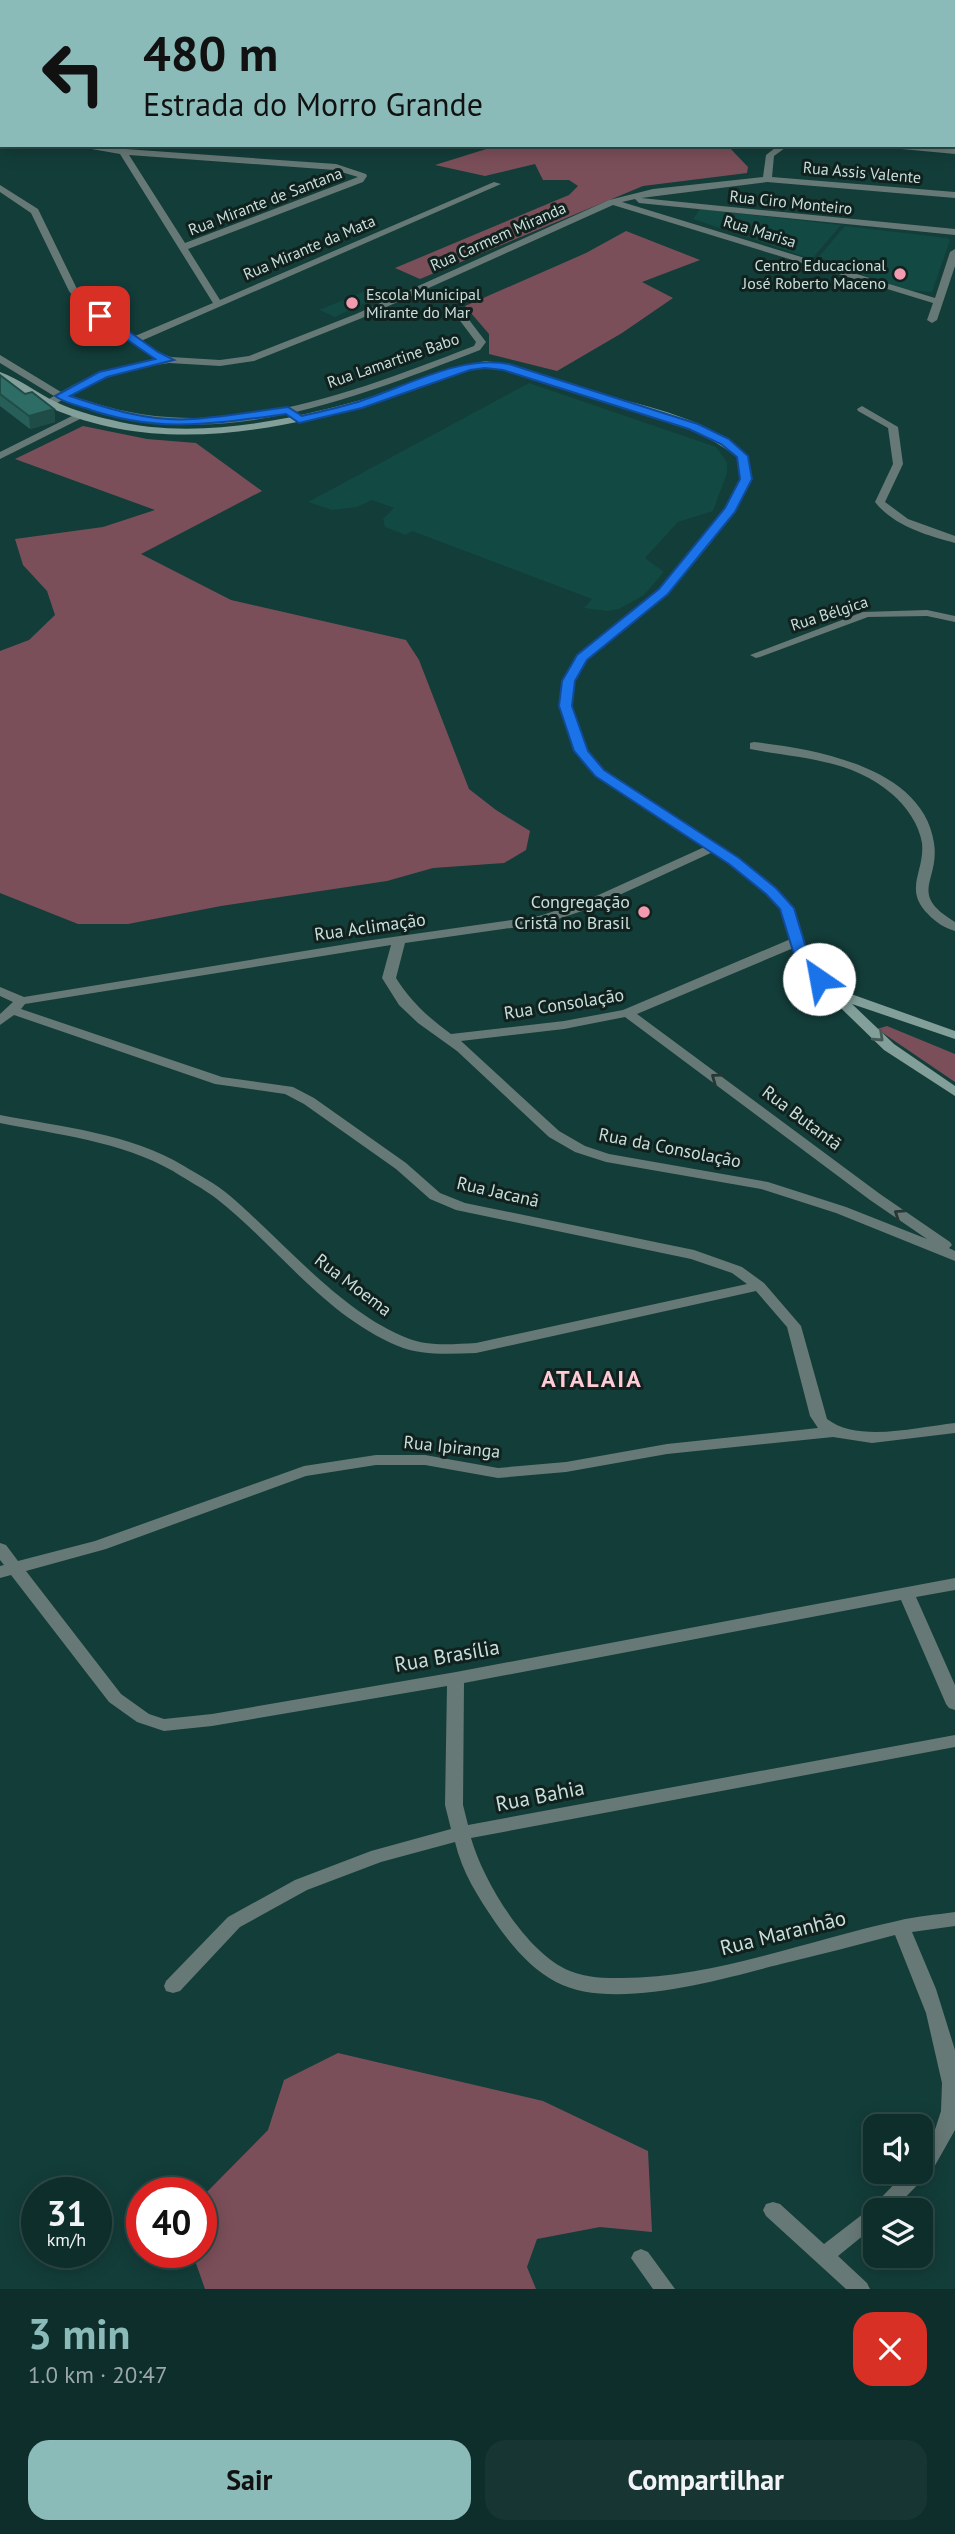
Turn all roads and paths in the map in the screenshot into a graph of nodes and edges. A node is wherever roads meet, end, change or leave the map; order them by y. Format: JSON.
{"nodes":[{"id":1,"x":87,"y":147,"type":"edge"},
{"id":2,"x":782,"y":147,"type":"edge"},
{"id":3,"x":912,"y":147,"type":"edge"},
{"id":4,"x":955,"y":151,"type":"edge"},
{"id":5,"x":123,"y":152,"type":"junction"},
{"id":6,"x":767,"y":179,"type":"junction"},
{"id":7,"x":497,"y":184,"type":"dead end"},
{"id":8,"x":0,"y":188,"type":"edge"},
{"id":9,"x":955,"y":195,"type":"edge"},
{"id":10,"x":624,"y":198,"type":"junction"},
{"id":11,"x":612,"y":202,"type":"junction"},
{"id":12,"x":955,"y":232,"type":"edge"},
{"id":13,"x":181,"y":248,"type":"junction"},
{"id":14,"x":955,"y":252,"type":"edge"},
{"id":15,"x":939,"y":302,"type":"junction"},
{"id":16,"x":218,"y":304,"type":"junction"},
{"id":17,"x":460,"y":314,"type":"dead end"},
{"id":18,"x":932,"y":320,"type":"dead end"},
{"id":19,"x":134,"y":340,"type":"junction"},
{"id":20,"x":0,"y":358,"type":"edge"},
{"id":21,"x":169,"y":360,"type":"junction"},
{"id":22,"x":0,"y":375,"type":"edge"},
{"id":23,"x":61,"y":396,"type":"junction"},
{"id":24,"x":48,"y":404,"type":"junction"},
{"id":25,"x":862,"y":409,"type":"dead end"},
{"id":26,"x":288,"y":410,"type":"junction"},
{"id":27,"x":80,"y":415,"type":"junction"},
{"id":28,"x":299,"y":420,"type":"junction"},
{"id":29,"x":0,"y":456,"type":"edge"},
{"id":30,"x":955,"y":540,"type":"edge"},
{"id":31,"x":955,"y":619,"type":"edge"},
{"id":32,"x":756,"y":655,"type":"dead end"},
{"id":33,"x":754,"y":746,"type":"dead end"},
{"id":34,"x":711,"y":848,"type":"junction"},
{"id":35,"x":955,"y":927,"type":"edge"},
{"id":36,"x":399,"y":940,"type":"junction"},
{"id":37,"x":798,"y":941,"type":"junction"},
{"id":38,"x":829,"y":990,"type":"junction"},
{"id":39,"x":0,"y":991,"type":"edge"},
{"id":40,"x":17,"y":1006,"type":"junction"},
{"id":41,"x":626,"y":1013,"type":"junction"},
{"id":42,"x":0,"y":1021,"type":"edge"},
{"id":43,"x":955,"y":1035,"type":"edge"},
{"id":44,"x":449,"y":1038,"type":"junction"},
{"id":45,"x":955,"y":1092,"type":"edge"},
{"id":46,"x":0,"y":1119,"type":"edge"},
{"id":47,"x":955,"y":1254,"type":"edge"},
{"id":48,"x":759,"y":1286,"type":"junction"},
{"id":49,"x":955,"y":1427,"type":"edge"},
{"id":50,"x":833,"y":1432,"type":"junction"},
{"id":51,"x":0,"y":1549,"type":"edge"},
{"id":52,"x":7,"y":1570,"type":"edge"},
{"id":53,"x":955,"y":1584,"type":"edge"},
{"id":54,"x":906,"y":1592,"type":"junction"},
{"id":55,"x":456,"y":1678,"type":"junction"},
{"id":56,"x":955,"y":1704,"type":"edge"},
{"id":57,"x":955,"y":1741,"type":"edge"},
{"id":58,"x":462,"y":1833,"type":"junction"},
{"id":59,"x":955,"y":1919,"type":"edge"},
{"id":60,"x":900,"y":1927,"type":"junction"},
{"id":61,"x":173,"y":1986,"type":"dead end"},
{"id":62,"x":953,"y":2106,"type":"edge"},
{"id":63,"x":933,"y":2153,"type":"edge"},
{"id":64,"x":907,"y":2184,"type":"edge"},
{"id":65,"x":892,"y":2198,"type":"edge"},
{"id":66,"x":773,"y":2210,"type":"dead end"},
{"id":67,"x":863,"y":2224,"type":"edge"},
{"id":68,"x":824,"y":2256,"type":"junction"},
{"id":69,"x":641,"y":2258,"type":"dead end"},
{"id":70,"x":665,"y":2289,"type":"edge"},
{"id":71,"x":860,"y":2289,"type":"edge"}],
"edges":[{"from":1,"to":5,"type":"street"},
{"from":2,"to":6,"type":"street"},
{"from":3,"to":4,"type":"street"},
{"from":5,"to":13,"type":"street"},
{"from":5,"to":13,"type":"street","name":"Rua Mirante de Santana"},
{"from":6,"to":9,"type":"street","name":"Rua Assis Valente"},
{"from":6,"to":10,"type":"street","name":"Rua Carmem Miranda"},
{"from":7,"to":16,"type":"street","name":"Rua Mirante da Mata"},
{"from":8,"to":19,"type":"street","name":"Rua Carmem Miranda"},
{"from":10,"to":11,"type":"street","name":"Rua Carmem Miranda"},
{"from":10,"to":12,"type":"street","name":"Rua Ciro Monteiro"},
{"from":11,"to":15,"type":"street","name":"Rua Marisa"},
{"from":11,"to":21,"type":"street","name":"Rua Carmem Miranda"},
{"from":13,"to":16,"type":"street"},
{"from":14,"to":15,"type":"street"},
{"from":15,"to":18,"type":"street"},
{"from":16,"to":19,"type":"street","name":"Rua Mirante da Mata"},
{"from":17,"to":26,"type":"street","name":"Rua Lamartine Babo"},
{"from":19,"to":21,"type":"street","name":"Rua Carmem Miranda"},
{"from":20,"to":23,"type":"street","name":"Rua Lamartine Babo"},
{"from":21,"to":23,"type":"street","name":"Rua Carmem Miranda"},
{"from":22,"to":24,"type":"street"},
{"from":23,"to":24,"type":"street","name":"Rua Carmem Miranda"},
{"from":23,"to":26,"type":"street","name":"Rua Lamartine Babo"},
{"from":24,"to":27,"type":"street"},
{"from":25,"to":30,"type":"street"},
{"from":26,"to":28,"type":"street"},
{"from":27,"to":28,"type":"street"},
{"from":27,"to":29,"type":"street"},
{"from":28,"to":34,"type":"street"},
{"from":31,"to":32,"type":"street","name":"Rua Bélgica"},
{"from":33,"to":35,"type":"street"},
{"from":34,"to":36,"type":"street","name":"Rua Aclimação"},
{"from":34,"to":37,"type":"street"},
{"from":36,"to":40,"type":"street","name":"Rua Aclimação"},
{"from":36,"to":44,"type":"street","name":"Rua da Consolação"},
{"from":37,"to":38,"type":"street"},
{"from":37,"to":41,"type":"street","name":"Rua Consolação"},
{"from":38,"to":43,"type":"street"},
{"from":38,"to":45,"type":"street","one_way":true},
{"from":39,"to":40,"type":"street","name":"Rua Jacanã"},
{"from":40,"to":42,"type":"street"},
{"from":40,"to":48,"type":"street","name":"Rua Jacanã"},
{"from":41,"to":44,"type":"street","name":"Rua Consolação"},
{"from":47,"to":41,"type":"street","name":"Rua Butantã","one_way":true},
{"from":44,"to":47,"type":"street","name":"Rua da Consolação"},
{"from":46,"to":48,"type":"street","name":"Rua Moema"},
{"from":48,"to":50,"type":"street","name":"Rua Jacanã"},
{"from":49,"to":50,"type":"street","name":"Rua Ipiranga"},
{"from":50,"to":52,"type":"street","name":"Rua Ipiranga"},
{"from":51,"to":52,"type":"street","name":"Rua Brasília"},
{"from":52,"to":55,"type":"street","name":"Rua Brasília"},
{"from":53,"to":54,"type":"street","name":"Rua Brasília"},
{"from":54,"to":55,"type":"street","name":"Rua Brasília"},
{"from":54,"to":56,"type":"street"},
{"from":55,"to":58,"type":"street","name":"Rua Maranhão"},
{"from":57,"to":58,"type":"street","name":"Rua Bahia"},
{"from":58,"to":60,"type":"street","name":"Rua Maranhão"},
{"from":58,"to":61,"type":"street","name":"Rua Bahia"},
{"from":59,"to":60,"type":"street","name":"Rua Maranhão"},
{"from":60,"to":62,"type":"street"},
{"from":62,"to":63,"type":"street"},
{"from":64,"to":65,"type":"street"},
{"from":66,"to":68,"type":"street"},
{"from":67,"to":68,"type":"street"},
{"from":68,"to":71,"type":"street"},
{"from":69,"to":70,"type":"street"}]}
